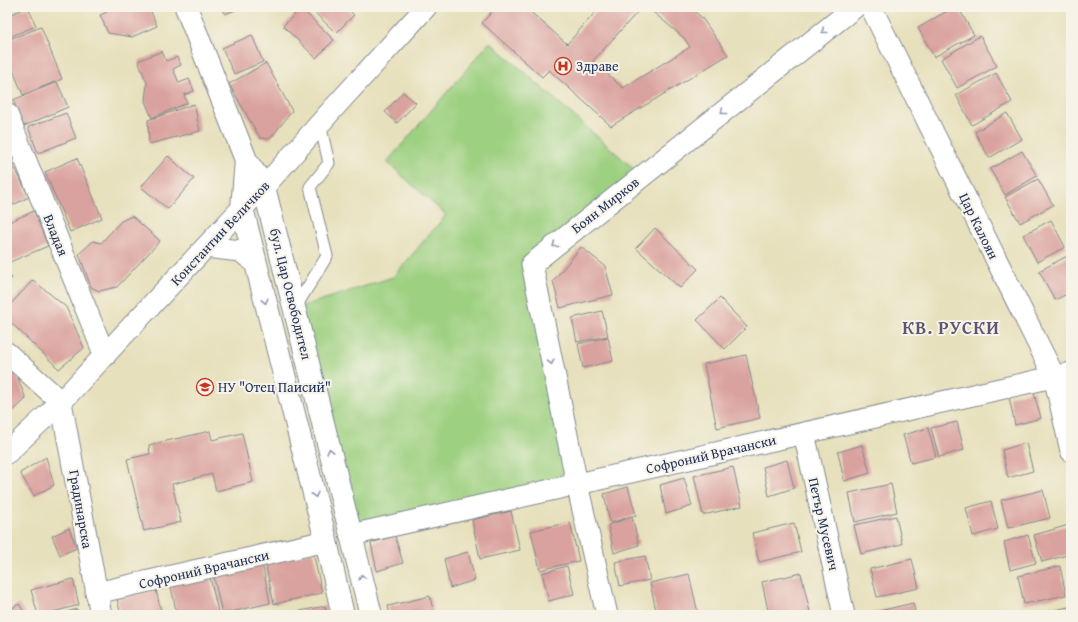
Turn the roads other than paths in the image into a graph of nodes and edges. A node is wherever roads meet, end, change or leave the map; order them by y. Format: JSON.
{"nodes":[{"id":1,"x":186,"y":7,"type":"edge"},
{"id":2,"x":426,"y":7,"type":"edge"},
{"id":3,"x":855,"y":7,"type":"edge"},
{"id":4,"x":871,"y":7,"type":"edge"},
{"id":5,"x":7,"y":114,"type":"edge"},
{"id":6,"x":320,"y":124,"type":"junction"},
{"id":7,"x":246,"y":160,"type":"junction"},
{"id":8,"x":264,"y":187,"type":"junction"},
{"id":9,"x":242,"y":208,"type":"junction"},
{"id":10,"x":206,"y":247,"type":"junction"},
{"id":11,"x":256,"y":263,"type":"junction"},
{"id":12,"x":294,"y":309,"type":"junction"},
{"id":13,"x":7,"y":353,"type":"edge"},
{"id":14,"x":105,"y":356,"type":"junction"},
{"id":15,"x":1062,"y":375,"type":"edge"},
{"id":16,"x":61,"y":402,"type":"junction"},
{"id":17,"x":804,"y":433,"type":"junction"},
{"id":18,"x":1071,"y":451,"type":"edge"},
{"id":19,"x":7,"y":453,"type":"edge"},
{"id":20,"x":577,"y":484,"type":"junction"},
{"id":21,"x":351,"y":535,"type":"junction"},
{"id":22,"x":319,"y":542,"type":"junction"},
{"id":23,"x":96,"y":593,"type":"junction"},
{"id":24,"x":101,"y":615,"type":"edge"},
{"id":25,"x":343,"y":615,"type":"edge"},
{"id":26,"x":371,"y":615,"type":"edge"},
{"id":27,"x":607,"y":615,"type":"edge"},
{"id":28,"x":844,"y":615,"type":"edge"}],
"edges":[{"from":1,"to":7,"type":"street","name":"бул. Цар Освободител"},
{"from":2,"to":6,"type":"street","name":"Константин Величков"},
{"from":3,"to":20,"type":"street","name":"Боян Мирков","one_way":true},
{"from":4,"to":15,"type":"street","name":"Цар Калоян"},
{"from":5,"to":14,"type":"street","name":"Владая"},
{"from":6,"to":8,"type":"street","name":"Константин Величков"},
{"from":6,"to":12,"type":"lane"},
{"from":7,"to":8,"type":"street","name":"бул. Цар Освободител"},
{"from":7,"to":9,"type":"street","name":"бул. Цар Освободител"},
{"from":8,"to":9,"type":"street","name":"Константин Величков"},
{"from":8,"to":12,"type":"street","name":"бул. Цар Освободител"},
{"from":9,"to":10,"type":"street","name":"Константин Величков"},
{"from":9,"to":11,"type":"street","name":"бул. Цар Освободител"},
{"from":10,"to":11,"type":"street"},
{"from":10,"to":14,"type":"street","name":"Константин Величков"},
{"from":11,"to":22,"type":"street","name":"бул. Цар Освободител","one_way":true},
{"from":21,"to":12,"type":"street","name":"бул. Цар Освободител","one_way":true},
{"from":13,"to":16,"type":"street"},
{"from":14,"to":16,"type":"street","name":"Константин Величков"},
{"from":15,"to":17,"type":"street","name":"Софроний Врачански"},
{"from":15,"to":18,"type":"street","name":"Цар Калоян"},
{"from":16,"to":19,"type":"street","name":"Константин Величков"},
{"from":16,"to":23,"type":"street","name":"Градинарска"},
{"from":17,"to":20,"type":"street","name":"Софроний Врачански"},
{"from":17,"to":28,"type":"street","name":"Петър Мусевич"},
{"from":20,"to":21,"type":"street","name":"Софроний Врачански"},
{"from":20,"to":27,"type":"street"},
{"from":26,"to":21,"type":"street","name":"бул. Цар Освободител","one_way":true},
{"from":22,"to":23,"type":"street","name":"Софроний Врачански"},
{"from":22,"to":25,"type":"street","name":"бул. Цар Освободител"},
{"from":23,"to":24,"type":"street","name":"Градинарска"}]}
